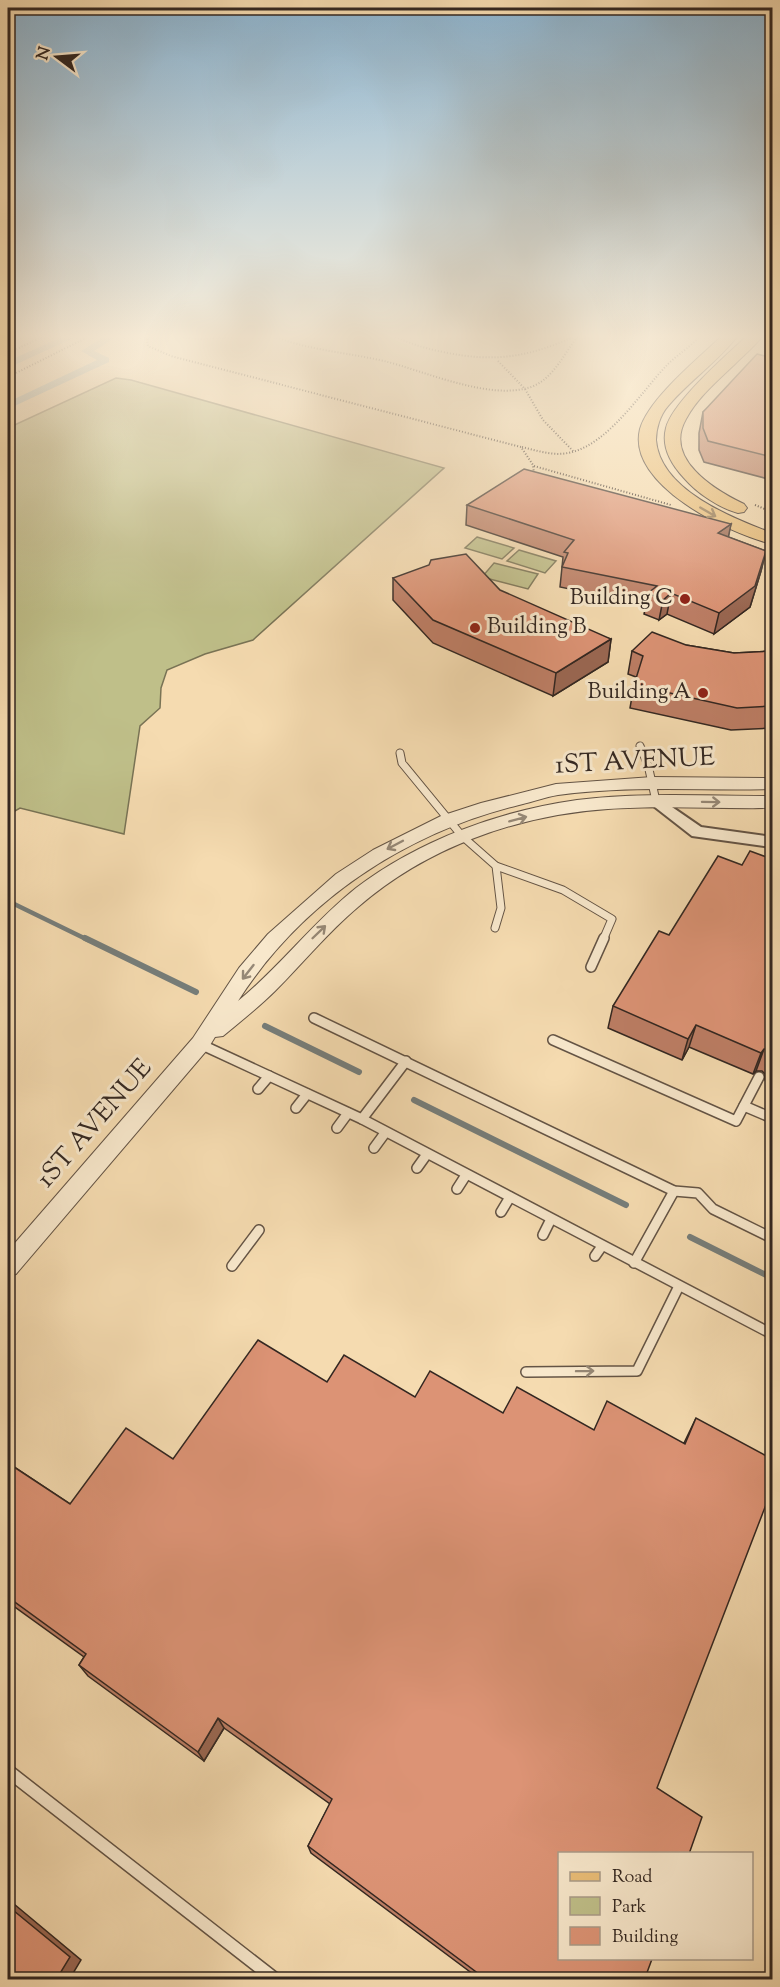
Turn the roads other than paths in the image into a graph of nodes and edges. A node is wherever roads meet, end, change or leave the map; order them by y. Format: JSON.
{"nodes":[{"id":1,"x":647,"y":427,"type":"edge"},
{"id":2,"x":674,"y":427,"type":"edge"},
{"id":3,"x":772,"y":523,"type":"edge"},
{"id":4,"x":772,"y":539,"type":"edge"},
{"id":5,"x":640,"y":746,"type":"dead end"},
{"id":6,"x":400,"y":753,"type":"dead end"},
{"id":7,"x":652,"y":783,"type":"junction"},
{"id":8,"x":772,"y":784,"type":"edge"},
{"id":9,"x":656,"y":801,"type":"junction"},
{"id":10,"x":772,"y":802,"type":"edge"},
{"id":11,"x":447,"y":820,"type":"junction"},
{"id":12,"x":462,"y":836,"type":"junction"},
{"id":13,"x":772,"y":842,"type":"edge"},
{"id":14,"x":496,"y":866,"type":"junction"},
{"id":15,"x":495,"y":928,"type":"dead end"},
{"id":16,"x":591,"y":967,"type":"dead end"},
{"id":17,"x":314,"y":1018,"type":"dead end"},
{"id":18,"x":553,"y":1040,"type":"dead end"},
{"id":19,"x":200,"y":1044,"type":"junction"},
{"id":20,"x":406,"y":1061,"type":"junction"},
{"id":21,"x":268,"y":1076,"type":"junction"},
{"id":22,"x":759,"y":1077,"type":"dead end"},
{"id":23,"x":258,"y":1089,"type":"dead end"},
{"id":24,"x":307,"y":1094,"type":"junction"},
{"id":25,"x":744,"y":1106,"type":"junction"},
{"id":26,"x":296,"y":1108,"type":"dead end"},
{"id":27,"x":348,"y":1113,"type":"junction"},
{"id":28,"x":772,"y":1118,"type":"edge"},
{"id":29,"x":362,"y":1119,"type":"junction"},
{"id":30,"x":337,"y":1128,"type":"dead end"},
{"id":31,"x":385,"y":1133,"type":"junction"},
{"id":32,"x":374,"y":1148,"type":"dead end"},
{"id":33,"x":427,"y":1154,"type":"junction"},
{"id":34,"x":417,"y":1168,"type":"dead end"},
{"id":35,"x":466,"y":1175,"type":"junction"},
{"id":36,"x":457,"y":1190,"type":"dead end"},
{"id":37,"x":674,"y":1191,"type":"junction"},
{"id":38,"x":510,"y":1197,"type":"junction"},
{"id":39,"x":501,"y":1212,"type":"dead end"},
{"id":40,"x":551,"y":1219,"type":"junction"},
{"id":41,"x":260,"y":1230,"type":"dead end"},
{"id":42,"x":543,"y":1234,"type":"dead end"},
{"id":43,"x":772,"y":1238,"type":"edge"},
{"id":44,"x":602,"y":1246,"type":"junction"},
{"id":45,"x":595,"y":1256,"type":"dead end"},
{"id":46,"x":634,"y":1263,"type":"junction"},
{"id":47,"x":232,"y":1266,"type":"dead end"},
{"id":48,"x":8,"y":1267,"type":"edge"},
{"id":49,"x":679,"y":1286,"type":"junction"},
{"id":50,"x":772,"y":1334,"type":"edge"},
{"id":51,"x":526,"y":1372,"type":"dead end"},
{"id":52,"x":8,"y":1771,"type":"edge"},
{"id":53,"x":276,"y":1980,"type":"edge"}],
"edges":[{"from":1,"to":4,"type":"main road","one_way":true},
{"from":2,"to":3,"type":"main road"},
{"from":5,"to":7,"type":"lane"},
{"from":6,"to":11,"type":"lane"},
{"from":7,"to":8,"type":"street","name":"1ST AVENUE"},
{"from":7,"to":9,"type":"lane"},
{"from":7,"to":11,"type":"street","name":"1ST AVENUE"},
{"from":9,"to":10,"type":"street","name":"1ST AVENUE","one_way":true},
{"from":12,"to":9,"type":"street","name":"1ST AVENUE","one_way":true},
{"from":9,"to":13,"type":"street"},
{"from":11,"to":12,"type":"lane"},
{"from":11,"to":19,"type":"street","name":"1ST AVENUE","one_way":true},
{"from":12,"to":14,"type":"lane"},
{"from":19,"to":12,"type":"street","name":"1ST AVENUE","one_way":true},
{"from":14,"to":15,"type":"lane"},
{"from":14,"to":16,"type":"lane"},
{"from":17,"to":20,"type":"lane"},
{"from":18,"to":25,"type":"lane"},
{"from":19,"to":21,"type":"lane"},
{"from":19,"to":48,"type":"street","name":"1ST AVENUE"},
{"from":20,"to":29,"type":"lane"},
{"from":20,"to":37,"type":"lane"},
{"from":21,"to":23,"type":"lane"},
{"from":21,"to":24,"type":"lane"},
{"from":22,"to":25,"type":"lane"},
{"from":24,"to":26,"type":"lane"},
{"from":24,"to":27,"type":"lane"},
{"from":25,"to":28,"type":"lane"},
{"from":27,"to":29,"type":"lane"},
{"from":27,"to":30,"type":"lane"},
{"from":29,"to":31,"type":"lane"},
{"from":31,"to":32,"type":"lane"},
{"from":31,"to":33,"type":"lane"},
{"from":33,"to":34,"type":"lane"},
{"from":33,"to":35,"type":"lane"},
{"from":35,"to":36,"type":"lane"},
{"from":35,"to":38,"type":"lane"},
{"from":37,"to":43,"type":"lane"},
{"from":37,"to":46,"type":"lane"},
{"from":38,"to":39,"type":"lane"},
{"from":38,"to":40,"type":"lane"},
{"from":40,"to":42,"type":"lane"},
{"from":40,"to":44,"type":"lane"},
{"from":41,"to":47,"type":"lane"},
{"from":44,"to":45,"type":"lane"},
{"from":44,"to":46,"type":"lane"},
{"from":46,"to":49,"type":"lane"},
{"from":49,"to":50,"type":"lane"},
{"from":51,"to":49,"type":"lane","one_way":true},
{"from":52,"to":53,"type":"lane"}]}
